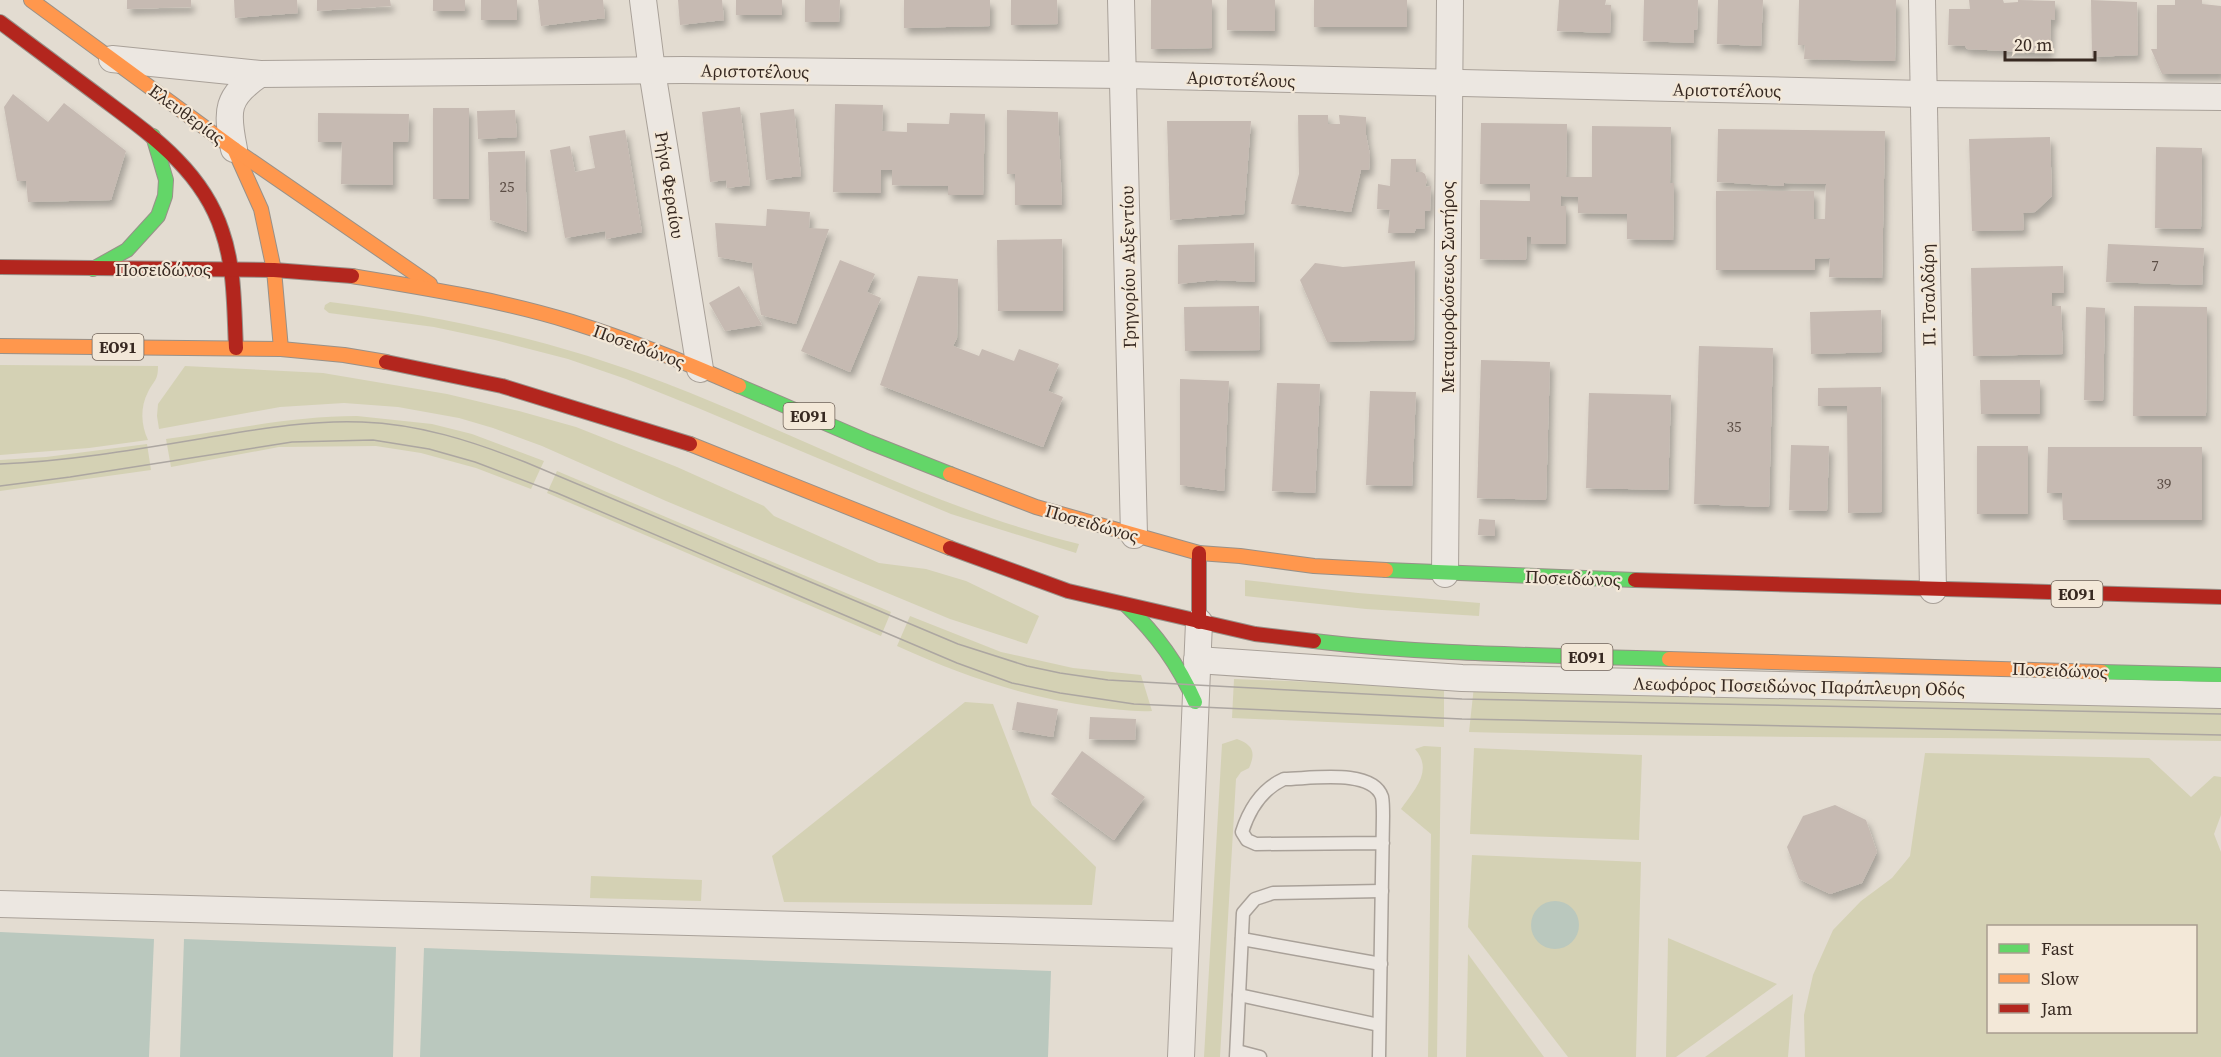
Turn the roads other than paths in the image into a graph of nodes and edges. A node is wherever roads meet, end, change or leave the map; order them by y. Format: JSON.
{"nodes":[{"id":1,"x":31,"y":0,"type":"edge"},
{"id":2,"x":643,"y":0,"type":"edge"},
{"id":3,"x":1121,"y":0,"type":"edge"},
{"id":4,"x":1450,"y":0,"type":"edge"},
{"id":5,"x":1922,"y":0,"type":"edge"},
{"id":6,"x":0,"y":22,"type":"edge"},
{"id":7,"x":112,"y":59,"type":"junction"},
{"id":8,"x":652,"y":71,"type":"junction"},
{"id":9,"x":260,"y":74,"type":"junction"},
{"id":10,"x":1124,"y":75,"type":"junction"},
{"id":11,"x":1449,"y":84,"type":"junction"},
{"id":12,"x":1924,"y":94,"type":"junction"},
{"id":13,"x":2221,"y":97,"type":"edge"},
{"id":14,"x":153,"y":136,"type":"junction"},
{"id":15,"x":234,"y":148,"type":"junction"},
{"id":16,"x":0,"y":267,"type":"edge"},
{"id":17,"x":93,"y":269,"type":"junction"},
{"id":18,"x":232,"y":270,"type":"junction"},
{"id":19,"x":274,"y":270,"type":"junction"},
{"id":20,"x":440,"y":291,"type":"junction"},
{"id":21,"x":0,"y":346,"type":"edge"},
{"id":22,"x":236,"y":348,"type":"junction"},
{"id":23,"x":281,"y":349,"type":"junction"},
{"id":24,"x":700,"y":369,"type":"junction"},
{"id":25,"x":1134,"y":535,"type":"junction"},
{"id":26,"x":1199,"y":553,"type":"junction"},
{"id":27,"x":1445,"y":574,"type":"junction"},
{"id":28,"x":1933,"y":590,"type":"junction"},
{"id":29,"x":2221,"y":597,"type":"edge"},
{"id":30,"x":1127,"y":606,"type":"junction"},
{"id":31,"x":1199,"y":622,"type":"junction"},
{"id":32,"x":1197,"y":660,"type":"junction"},
{"id":33,"x":2221,"y":664,"type":"edge"},
{"id":34,"x":2198,"y":674,"type":"junction"},
{"id":35,"x":2221,"y":675,"type":"edge"},
{"id":36,"x":2221,"y":695,"type":"edge"},
{"id":37,"x":1195,"y":702,"type":"junction"},
{"id":38,"x":1383,"y":843,"type":"junction"},
{"id":39,"x":1382,"y":891,"type":"junction"},
{"id":40,"x":0,"y":904,"type":"edge"},
{"id":41,"x":1186,"y":935,"type":"junction"},
{"id":42,"x":1242,"y":939,"type":"junction"},
{"id":43,"x":1381,"y":964,"type":"junction"},
{"id":44,"x":1239,"y":995,"type":"junction"},
{"id":45,"x":1379,"y":1025,"type":"junction"},
{"id":46,"x":1237,"y":1054,"type":"edge"},
{"id":47,"x":1181,"y":1057,"type":"edge"},
{"id":48,"x":1260,"y":1057,"type":"edge"},
{"id":49,"x":1379,"y":1057,"type":"edge"}],
"edges":[{"from":1,"to":7,"type":"main road","name":"Ελευθερίας"},
{"from":2,"to":8,"type":"street","name":"Ρήγα Φεραίου"},
{"from":3,"to":10,"type":"street","name":"Γρηγορίου Αυξεντίου"},
{"from":4,"to":11,"type":"street","name":"Μεταμορφώσεως Σωτήρος"},
{"from":5,"to":12,"type":"street","name":"Π. Τσαλδάρη"},
{"from":6,"to":14,"type":"main road","name":"Ελευθερίας"},
{"from":7,"to":9,"type":"street","name":"Αριστοτέλους"},
{"from":7,"to":15,"type":"main road","name":"Ελευθερίας"},
{"from":8,"to":9,"type":"street","name":"Αριστοτέλους"},
{"from":8,"to":10,"type":"street","name":"Αριστοτέλους"},
{"from":8,"to":24,"type":"street","name":"Ρήγα Φεραίου"},
{"from":9,"to":15,"type":"street"},
{"from":10,"to":11,"type":"street","name":"Αριστοτέλους"},
{"from":10,"to":25,"type":"street","name":"Γρηγορίου Αυξεντίου"},
{"from":11,"to":12,"type":"street","name":"Αριστοτέλους"},
{"from":11,"to":27,"type":"street","name":"Μεταμορφώσεως Σωτήρος"},
{"from":12,"to":13,"type":"street","name":"Αριστοτέλους"},
{"from":12,"to":28,"type":"street","name":"Π. Τσαλδάρη"},
{"from":14,"to":17,"type":"main road"},
{"from":14,"to":18,"type":"main road","name":"Ελευθερίας"},
{"from":15,"to":19,"type":"main road","name":"Ελευθερίας"},
{"from":15,"to":20,"type":"main road"},
{"from":16,"to":17,"type":"main road","name":"Ποσειδώνος","number":"ΕΟ91"},
{"from":17,"to":18,"type":"main road","name":"Ποσειδώνος","number":"ΕΟ91"},
{"from":18,"to":19,"type":"main road","name":"Ποσειδώνος","number":"ΕΟ91"},
{"from":18,"to":22,"type":"main road","name":"Ελευθερίας"},
{"from":19,"to":20,"type":"main road","name":"Ποσειδώνος","number":"ΕΟ91"},
{"from":19,"to":23,"type":"main road","name":"Ελευθερίας"},
{"from":20,"to":24,"type":"main road","name":"Ποσειδώνος","number":"ΕΟ91"},
{"from":21,"to":22,"type":"main road","name":"Ποσειδώνος","number":"ΕΟ91"},
{"from":22,"to":23,"type":"main road","name":"Ποσειδώνος","number":"ΕΟ91"},
{"from":23,"to":30,"type":"main road","name":"Ποσειδώνος","number":"ΕΟ91"},
{"from":24,"to":25,"type":"main road","name":"Ποσειδώνος","number":"ΕΟ91"},
{"from":25,"to":26,"type":"main road","name":"Ποσειδώνος","number":"ΕΟ91"},
{"from":26,"to":27,"type":"main road","name":"Ποσειδώνος","number":"ΕΟ91"},
{"from":26,"to":31,"type":"main road"},
{"from":27,"to":28,"type":"main road","name":"Ποσειδώνος","number":"ΕΟ91"},
{"from":28,"to":29,"type":"main road","name":"Ποσειδώνος","number":"ΕΟ91"},
{"from":30,"to":31,"type":"main road","name":"Ποσειδώνος","number":"ΕΟ91"},
{"from":30,"to":37,"type":"main road"},
{"from":31,"to":32,"type":"street"},
{"from":31,"to":34,"type":"main road","name":"Ποσειδώνος","number":"ΕΟ91"},
{"from":32,"to":36,"type":"street","name":"Λεωφόρος Ποσειδώνος Παράπλευρη Οδός"},
{"from":32,"to":37,"type":"street"},
{"from":33,"to":34,"type":"main road"},
{"from":34,"to":35,"type":"main road","name":"Ποσειδώνος","number":"ΕΟ91"},
{"from":37,"to":41,"type":"street"},
{"from":38,"to":38,"type":"lane"},
{"from":38,"to":39,"type":"lane"},
{"from":39,"to":42,"type":"lane"},
{"from":39,"to":43,"type":"lane"},
{"from":40,"to":41,"type":"street"},
{"from":41,"to":47,"type":"street"},
{"from":42,"to":43,"type":"lane"},
{"from":42,"to":44,"type":"lane"},
{"from":43,"to":45,"type":"lane"},
{"from":44,"to":45,"type":"lane"},
{"from":44,"to":46,"type":"lane"},
{"from":45,"to":49,"type":"lane"},
{"from":46,"to":48,"type":"lane"}]}
